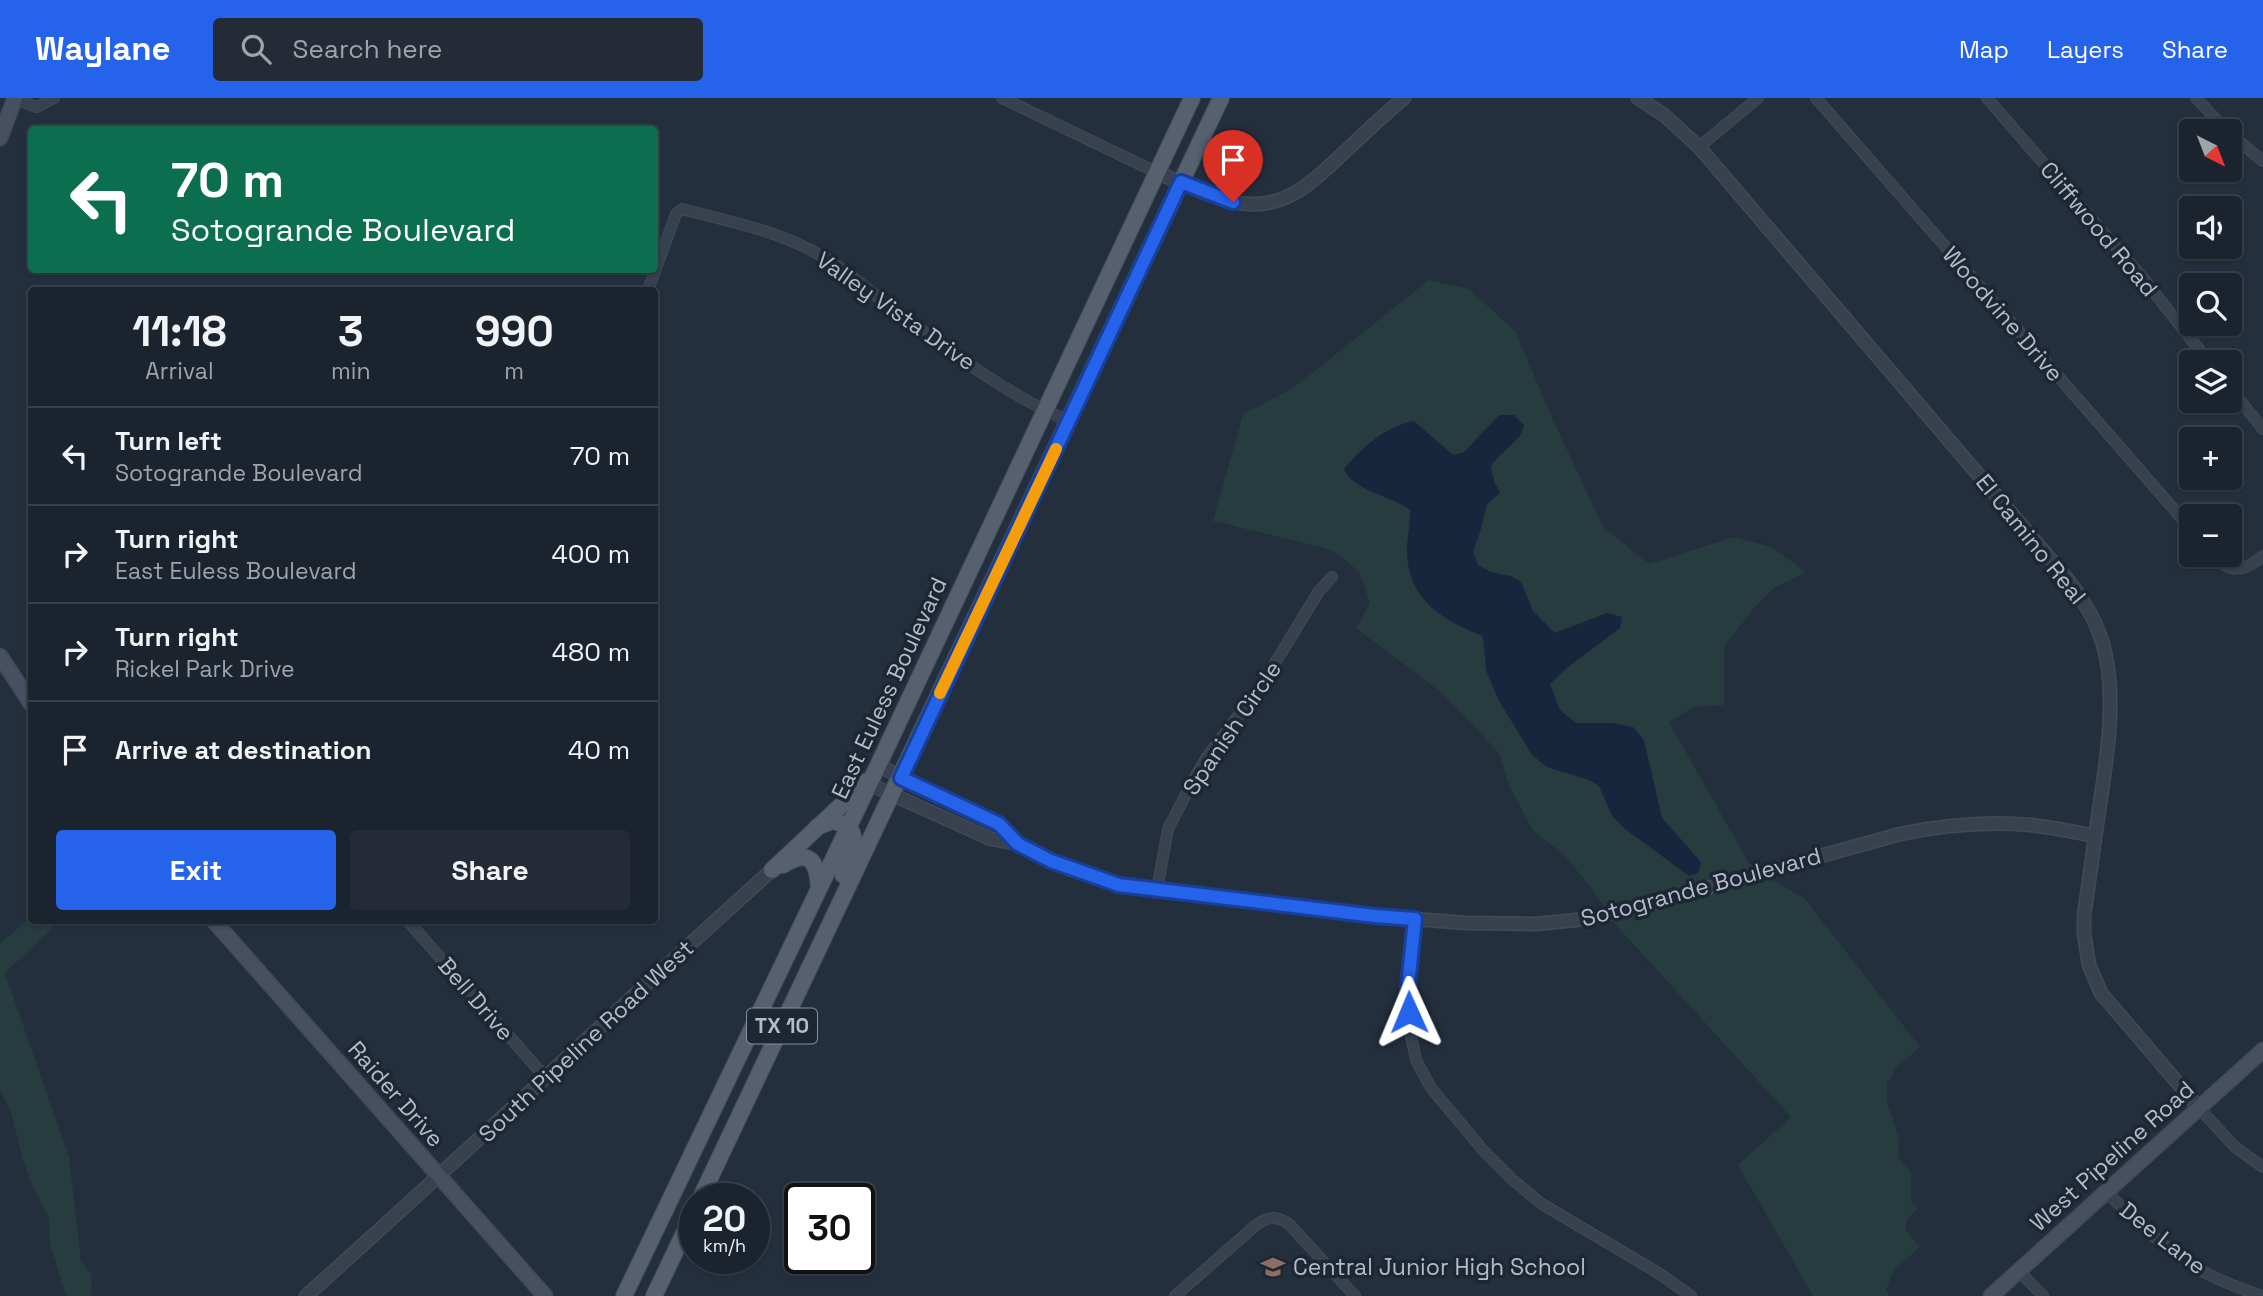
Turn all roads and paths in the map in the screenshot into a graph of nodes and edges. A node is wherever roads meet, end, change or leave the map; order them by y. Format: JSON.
{"nodes":[{"id":1,"x":54,"y":98,"type":"edge"},
{"id":2,"x":1002,"y":98,"type":"edge"},
{"id":3,"x":1192,"y":98,"type":"edge"},
{"id":4,"x":1221,"y":98,"type":"edge"},
{"id":5,"x":1404,"y":98,"type":"edge"},
{"id":6,"x":1638,"y":98,"type":"edge"},
{"id":7,"x":1758,"y":98,"type":"edge"},
{"id":8,"x":1816,"y":98,"type":"edge"},
{"id":9,"x":1987,"y":98,"type":"edge"},
{"id":10,"x":2196,"y":98,"type":"edge"},
{"id":11,"x":15,"y":99,"type":"edge"},
{"id":12,"x":2215,"y":119,"type":"edge"},
{"id":13,"x":0,"y":138,"type":"edge"},
{"id":14,"x":2242,"y":144,"type":"edge"},
{"id":15,"x":1699,"y":147,"type":"junction"},
{"id":16,"x":2263,"y":161,"type":"edge"},
{"id":17,"x":1158,"y":173,"type":"junction"},
{"id":18,"x":1181,"y":182,"type":"junction"},
{"id":19,"x":658,"y":263,"type":"edge"},
{"id":20,"x":2199,"y":350,"type":"edge"},
{"id":21,"x":2242,"y":403,"type":"edge"},
{"id":22,"x":1045,"y":411,"type":"junction"},
{"id":23,"x":1069,"y":421,"type":"junction"},
{"id":24,"x":2263,"y":429,"type":"edge"},
{"id":25,"x":2179,"y":515,"type":"edge"},
{"id":26,"x":2263,"y":555,"type":"edge"},
{"id":27,"x":2231,"y":567,"type":"edge"},
{"id":28,"x":1332,"y":576,"type":"dead end"},
{"id":29,"x":0,"y":656,"type":"edge"},
{"id":30,"x":28,"y":699,"type":"edge"},
{"id":31,"x":873,"y":775,"type":"junction"},
{"id":32,"x":901,"y":778,"type":"junction"},
{"id":33,"x":892,"y":795,"type":"junction"},
{"id":34,"x":817,"y":827,"type":"junction"},
{"id":35,"x":848,"y":827,"type":"junction"},
{"id":36,"x":2095,"y":836,"type":"junction"},
{"id":37,"x":1018,"y":844,"type":"junction"},
{"id":38,"x":772,"y":870,"type":"junction"},
{"id":39,"x":819,"y":888,"type":"junction"},
{"id":40,"x":1157,"y":890,"type":"junction"},
{"id":41,"x":1415,"y":919,"type":"junction"},
{"id":42,"x":217,"y":924,"type":"edge"},
{"id":43,"x":411,"y":924,"type":"edge"},
{"id":44,"x":820,"y":947,"type":"junction"},
{"id":45,"x":2263,"y":1050,"type":"edge"},
{"id":46,"x":545,"y":1077,"type":"junction"},
{"id":47,"x":726,"y":1081,"type":"junction"},
{"id":48,"x":751,"y":1092,"type":"junction"},
{"id":49,"x":2199,"y":1108,"type":"junction"},
{"id":50,"x":2263,"y":1167,"type":"edge"},
{"id":51,"x":439,"y":1178,"type":"junction"},
{"id":52,"x":708,"y":1183,"type":"edge"},
{"id":53,"x":2106,"y":1192,"type":"junction"},
{"id":54,"x":679,"y":1244,"type":"edge"},
{"id":55,"x":2019,"y":1270,"type":"junction"},
{"id":56,"x":306,"y":1296,"type":"edge"},
{"id":57,"x":545,"y":1296,"type":"edge"},
{"id":58,"x":624,"y":1296,"type":"edge"},
{"id":59,"x":654,"y":1296,"type":"edge"},
{"id":60,"x":1175,"y":1296,"type":"edge"},
{"id":61,"x":1355,"y":1296,"type":"edge"},
{"id":62,"x":1691,"y":1296,"type":"edge"},
{"id":63,"x":1991,"y":1296,"type":"edge"},
{"id":64,"x":2043,"y":1296,"type":"edge"},
{"id":65,"x":2261,"y":1296,"type":"edge"}],
"edges":[{"from":1,"to":11,"type":"street"},
{"from":2,"to":17,"type":"street"},
{"from":3,"to":17,"type":"main road","name":"East Euless Boulevard","number":"TX 10"},
{"from":4,"to":18,"type":"main road","number":"TX 10"},
{"from":5,"to":18,"type":"street"},
{"from":6,"to":15,"type":"street","name":"El Camino Real"},
{"from":7,"to":15,"type":"street"},
{"from":8,"to":25,"type":"street","name":"Woodvine Drive"},
{"from":9,"to":20,"type":"street","name":"Cliffwood Road"},
{"from":10,"to":12,"type":"street"},
{"from":11,"to":13,"type":"main road"},
{"from":14,"to":16,"type":"street"},
{"from":15,"to":36,"type":"street","name":"El Camino Real"},
{"from":17,"to":18,"type":"street"},
{"from":17,"to":22,"type":"main road","name":"East Euless Boulevard","number":"TX 10"},
{"from":18,"to":23,"type":"main road","number":"TX 10"},
{"from":19,"to":22,"type":"street","name":"Valley Vista Drive"},
{"from":21,"to":24,"type":"street"},
{"from":22,"to":23,"type":"street","name":"Valley Vista Drive"},
{"from":22,"to":31,"type":"main road","name":"East Euless Boulevard","number":"TX 10"},
{"from":23,"to":32,"type":"main road","number":"TX 10"},
{"from":26,"to":27,"type":"street"},
{"from":28,"to":40,"type":"street","name":"Spanish Circle"},
{"from":29,"to":30,"type":"main road"},
{"from":31,"to":32,"type":"street","name":"Sotogrande Boulevard"},
{"from":31,"to":33,"type":"street","name":"Sotogrande Boulevard"},
{"from":31,"to":34,"type":"main road"},
{"from":31,"to":35,"type":"main road","name":"East Euless Boulevard","number":"TX 10"},
{"from":32,"to":33,"type":"main road","number":"TX 10"},
{"from":32,"to":37,"type":"street","name":"Sotogrande Boulevard"},
{"from":33,"to":37,"type":"street","name":"Sotogrande Boulevard"},
{"from":33,"to":44,"type":"main road","number":"TX 10"},
{"from":34,"to":35,"type":"main road"},
{"from":34,"to":38,"type":"main road"},
{"from":35,"to":39,"type":"main road","name":"East Euless Boulevard","number":"TX 10"},
{"from":35,"to":44,"type":"main road"},
{"from":36,"to":41,"type":"street","name":"Sotogrande Boulevard"},
{"from":36,"to":49,"type":"street","name":"El Camino Real"},
{"from":37,"to":40,"type":"street","name":"Sotogrande Boulevard"},
{"from":38,"to":39,"type":"main road"},
{"from":38,"to":46,"type":"street","name":"South Pipeline Road West"},
{"from":39,"to":47,"type":"main road","name":"East Euless Boulevard","number":"TX 10"},
{"from":40,"to":41,"type":"street","name":"Sotogrande Boulevard"},
{"from":41,"to":62,"type":"street"},
{"from":42,"to":51,"type":"main road","name":"Raider Drive"},
{"from":43,"to":46,"type":"street","name":"Bell Drive"},
{"from":44,"to":48,"type":"main road","number":"TX 10"},
{"from":45,"to":49,"type":"main road","name":"West Pipeline Road"},
{"from":46,"to":51,"type":"street","name":"South Pipeline Road West"},
{"from":47,"to":48,"type":"main road"},
{"from":47,"to":58,"type":"main road","name":"East Euless Boulevard","number":"TX 10"},
{"from":48,"to":52,"type":"main road","number":"TX 10"},
{"from":49,"to":50,"type":"street"},
{"from":49,"to":53,"type":"main road","name":"West Pipeline Road"},
{"from":51,"to":56,"type":"street","name":"South Pipeline Road West"},
{"from":51,"to":57,"type":"main road","name":"Raider Drive"},
{"from":53,"to":55,"type":"main road","name":"West Pipeline Road"},
{"from":53,"to":65,"type":"street","name":"Dee Lane"},
{"from":54,"to":59,"type":"main road"},
{"from":55,"to":63,"type":"main road","name":"West Pipeline Road"},
{"from":55,"to":64,"type":"street"},
{"from":60,"to":61,"type":"street"}]}
